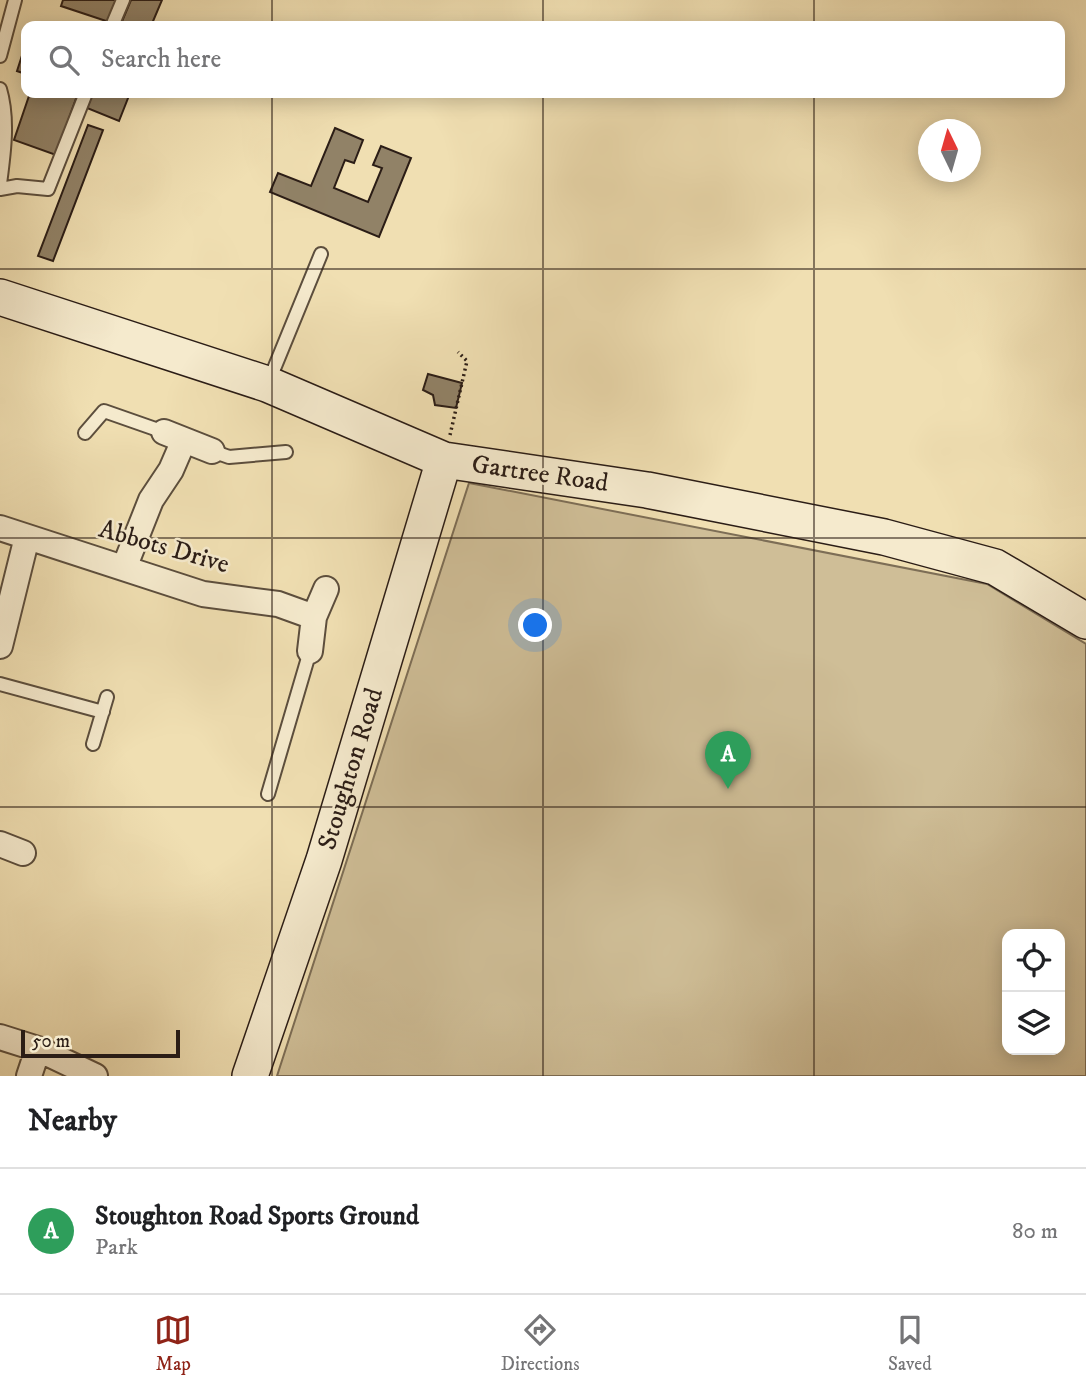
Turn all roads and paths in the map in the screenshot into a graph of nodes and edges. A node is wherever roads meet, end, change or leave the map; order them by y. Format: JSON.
{"nodes":[{"id":1,"x":15,"y":0,"type":"edge"},
{"id":2,"x":123,"y":0,"type":"edge"},
{"id":3,"x":114,"y":21,"type":"edge"},
{"id":4,"x":0,"y":56,"type":"edge"},
{"id":5,"x":0,"y":89,"type":"edge"},
{"id":6,"x":84,"y":98,"type":"edge"},
{"id":7,"x":0,"y":184,"type":"edge"},
{"id":8,"x":0,"y":190,"type":"edge"},
{"id":9,"x":321,"y":254,"type":"dead end"},
{"id":10,"x":0,"y":297,"type":"edge"},
{"id":11,"x":458,"y":352,"type":"dead end"},
{"id":12,"x":267,"y":384,"type":"junction"},
{"id":13,"x":85,"y":433,"type":"dead end"},
{"id":14,"x":174,"y":436,"type":"junction"},
{"id":15,"x":212,"y":452,"type":"joint"},
{"id":16,"x":286,"y":452,"type":"dead end"},
{"id":17,"x":444,"y":460,"type":"junction"},
{"id":18,"x":0,"y":528,"type":"edge"},
{"id":19,"x":27,"y":537,"type":"junction"},
{"id":20,"x":124,"y":568,"type":"junction"},
{"id":21,"x":326,"y":589,"type":"dead end"},
{"id":22,"x":314,"y":617,"type":"junction"},
{"id":23,"x":1086,"y":621,"type":"edge"},
{"id":24,"x":0,"y":646,"type":"edge"},
{"id":25,"x":310,"y":651,"type":"joint"},
{"id":26,"x":0,"y":684,"type":"edge"},
{"id":27,"x":107,"y":697,"type":"dead end"},
{"id":28,"x":103,"y":712,"type":"junction"},
{"id":29,"x":93,"y":744,"type":"dead end"},
{"id":30,"x":268,"y":794,"type":"dead end"},
{"id":31,"x":0,"y":844,"type":"edge"},
{"id":32,"x":23,"y":853,"type":"dead end"},
{"id":33,"x":0,"y":1037,"type":"edge"},
{"id":34,"x":38,"y":1049,"type":"junction"},
{"id":35,"x":29,"y":1076,"type":"edge"},
{"id":36,"x":95,"y":1076,"type":"edge"},
{"id":37,"x":250,"y":1076,"type":"edge"}],
"edges":[{"from":1,"to":4,"type":"lane"},
{"from":2,"to":3,"type":"lane"},
{"from":5,"to":7,"type":"lane"},
{"from":6,"to":8,"type":"lane"},
{"from":9,"to":12,"type":"lane"},
{"from":10,"to":12,"type":"main road","name":"Gartree Road"},
{"from":11,"to":17,"type":"path"},
{"from":12,"to":17,"type":"main road","name":"Gartree Road"},
{"from":13,"to":14,"type":"lane"},
{"from":14,"to":15,"type":"street"},
{"from":14,"to":20,"type":"street"},
{"from":15,"to":16,"type":"lane"},
{"from":17,"to":23,"type":"main road","name":"Gartree Road"},
{"from":17,"to":37,"type":"main road","name":"Stoughton Road"},
{"from":18,"to":19,"type":"street","name":"Abbots Drive"},
{"from":19,"to":20,"type":"street","name":"Abbots Drive"},
{"from":19,"to":24,"type":"street"},
{"from":20,"to":22,"type":"street","name":"Abbots Drive"},
{"from":21,"to":22,"type":"street"},
{"from":22,"to":25,"type":"street"},
{"from":25,"to":30,"type":"lane"},
{"from":26,"to":28,"type":"lane"},
{"from":27,"to":28,"type":"lane"},
{"from":28,"to":29,"type":"lane"},
{"from":31,"to":32,"type":"street"},
{"from":33,"to":34,"type":"street"},
{"from":34,"to":35,"type":"street"},
{"from":34,"to":36,"type":"street"}]}
